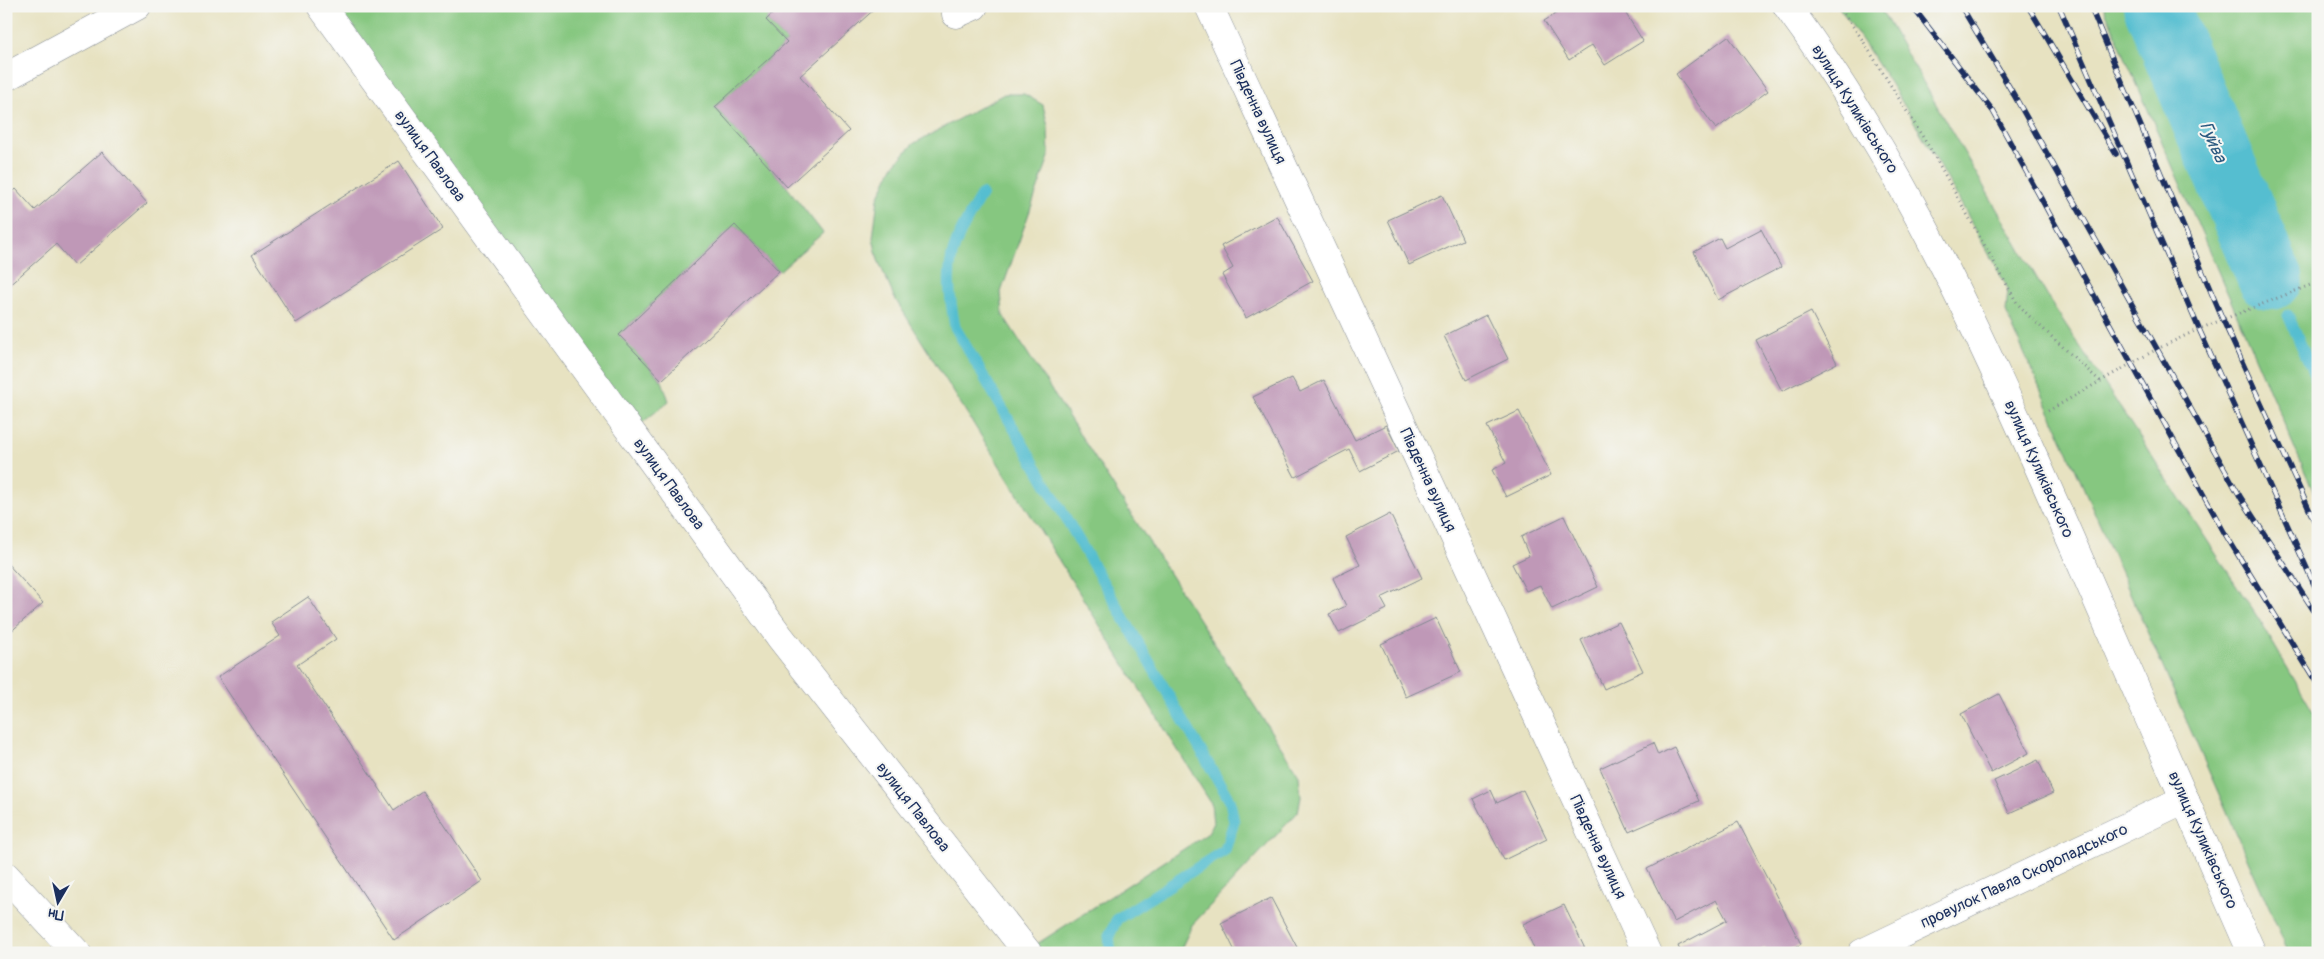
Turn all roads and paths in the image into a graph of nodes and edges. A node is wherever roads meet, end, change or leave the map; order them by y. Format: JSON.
{"nodes":[{"id":1,"x":137,"y":6,"type":"edge"},
{"id":2,"x":321,"y":6,"type":"edge"},
{"id":3,"x":1209,"y":6,"type":"edge"},
{"id":4,"x":1788,"y":6,"type":"edge"},
{"id":5,"x":1838,"y":6,"type":"edge"},
{"id":6,"x":6,"y":77,"type":"edge"},
{"id":7,"x":2318,"y":282,"type":"edge"},
{"id":8,"x":2101,"y":382,"type":"junction"},
{"id":9,"x":2044,"y":413,"type":"dead end"},
{"id":10,"x":2185,"y":799,"type":"junction"},
{"id":11,"x":6,"y":876,"type":"edge"},
{"id":12,"x":77,"y":953,"type":"edge"},
{"id":13,"x":1028,"y":953,"type":"edge"},
{"id":14,"x":1647,"y":953,"type":"edge"},
{"id":15,"x":1862,"y":953,"type":"edge"},
{"id":16,"x":2252,"y":953,"type":"edge"}],
"edges":[{"from":1,"to":6,"type":"street"},
{"from":2,"to":13,"type":"street","name":"вулиця Павлова"},
{"from":3,"to":14,"type":"street","name":"Південна вулиця"},
{"from":4,"to":10,"type":"street","name":"вулиця Куликівського"},
{"from":5,"to":8,"type":"path"},
{"from":7,"to":8,"type":"path"},
{"from":8,"to":9,"type":"path"},
{"from":10,"to":15,"type":"street","name":"провулок Павла Скоропадського"},
{"from":10,"to":16,"type":"street","name":"вулиця Куликівського"},
{"from":11,"to":12,"type":"street"}]}
